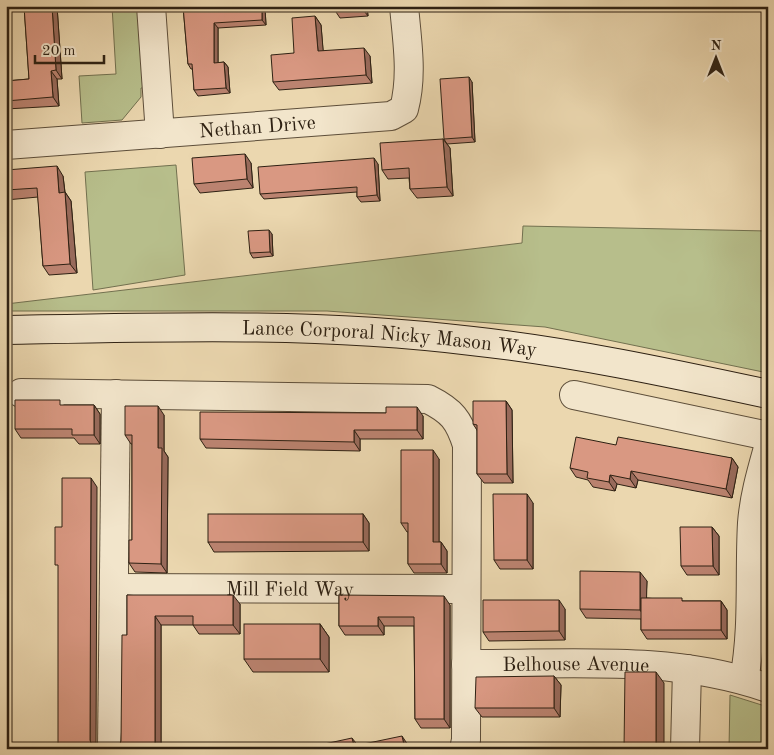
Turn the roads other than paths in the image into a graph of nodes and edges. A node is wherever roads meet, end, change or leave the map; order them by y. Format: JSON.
{"nodes":[{"id":1,"x":151,"y":6,"type":"edge"},
{"id":2,"x":404,"y":6,"type":"edge"},
{"id":3,"x":160,"y":134,"type":"junction"},
{"id":4,"x":6,"y":145,"type":"edge"},
{"id":5,"x":6,"y":330,"type":"edge"},
{"id":6,"x":21,"y":393,"type":"dead end"},
{"id":7,"x":116,"y":394,"type":"junction"},
{"id":8,"x":768,"y":394,"type":"edge"},
{"id":9,"x":574,"y":395,"type":"dead end"},
{"id":10,"x":768,"y":436,"type":"edge"},
{"id":11,"x":768,"y":448,"type":"edge"},
{"id":12,"x":114,"y":588,"type":"junction"},
{"id":13,"x":466,"y":589,"type":"junction"},
{"id":14,"x":466,"y":664,"type":"junction"},
{"id":15,"x":687,"y":669,"type":"junction"},
{"id":16,"x":756,"y":684,"type":"edge"},
{"id":17,"x":112,"y":749,"type":"edge"},
{"id":18,"x":464,"y":749,"type":"edge"},
{"id":19,"x":685,"y":749,"type":"edge"}],
"edges":[{"from":1,"to":3,"type":"street"},
{"from":2,"to":3,"type":"street","name":"Nethan Drive"},
{"from":3,"to":4,"type":"street","name":"Nethan Drive"},
{"from":5,"to":8,"type":"street","name":"Lance Corporal Nicky Mason Way"},
{"from":6,"to":7,"type":"street"},
{"from":7,"to":12,"type":"street"},
{"from":7,"to":13,"type":"street"},
{"from":9,"to":10,"type":"street"},
{"from":11,"to":16,"type":"street"},
{"from":12,"to":13,"type":"street","name":"Mill Field Way"},
{"from":12,"to":17,"type":"street"},
{"from":13,"to":14,"type":"street"},
{"from":14,"to":15,"type":"street","name":"Belhouse Avenue"},
{"from":14,"to":18,"type":"street"},
{"from":15,"to":16,"type":"street","name":"Belhouse Avenue"},
{"from":15,"to":19,"type":"street"}]}
